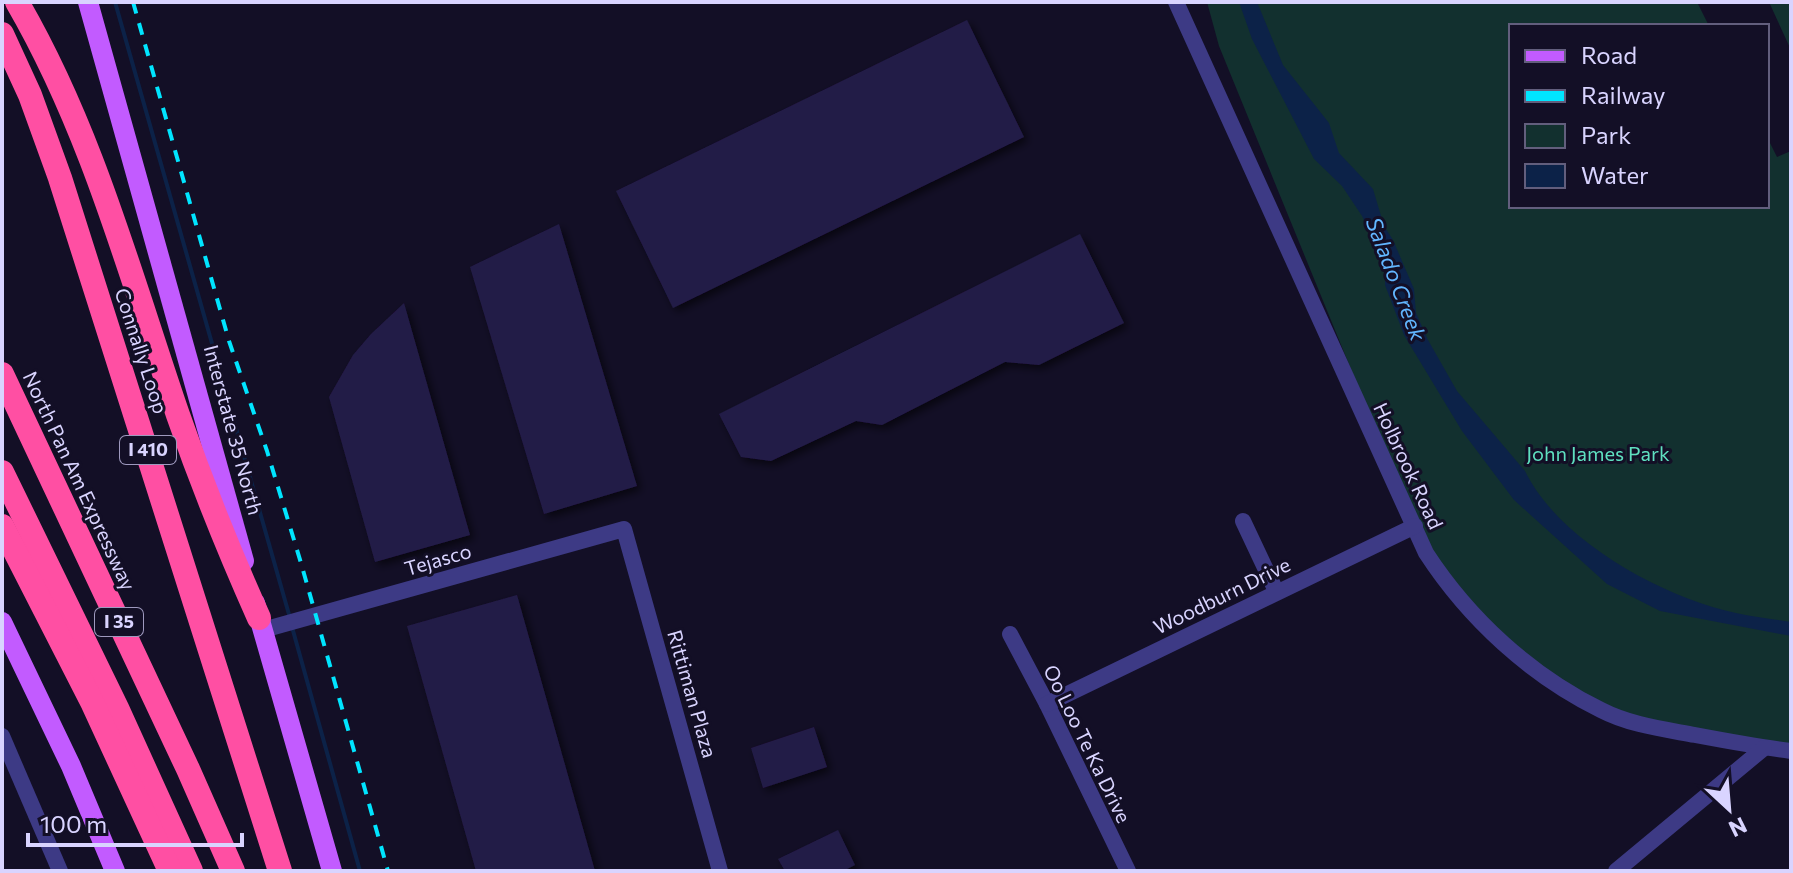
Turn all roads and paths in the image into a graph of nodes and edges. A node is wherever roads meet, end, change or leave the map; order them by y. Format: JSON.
{"nodes":[{"id":1,"x":17,"y":2,"type":"edge"},
{"id":2,"x":88,"y":2,"type":"edge"},
{"id":3,"x":1176,"y":2,"type":"edge"},
{"id":4,"x":2,"y":34,"type":"edge"},
{"id":5,"x":2,"y":374,"type":"edge"},
{"id":6,"x":2,"y":472,"type":"edge"},
{"id":7,"x":1243,"y":521,"type":"dead end"},
{"id":8,"x":2,"y":526,"type":"edge"},
{"id":9,"x":1415,"y":526,"type":"junction"},
{"id":10,"x":624,"y":529,"type":"joint"},
{"id":11,"x":1276,"y":591,"type":"junction"},
{"id":12,"x":2,"y":622,"type":"edge"},
{"id":13,"x":261,"y":624,"type":"junction"},
{"id":14,"x":1010,"y":634,"type":"dead end"},
{"id":15,"x":1047,"y":704,"type":"junction"},
{"id":16,"x":2,"y":736,"type":"edge"},
{"id":17,"x":1764,"y":748,"type":"junction"},
{"id":18,"x":1791,"y":751,"type":"edge"},
{"id":19,"x":60,"y":871,"type":"edge"},
{"id":20,"x":115,"y":871,"type":"edge"},
{"id":21,"x":170,"y":871,"type":"edge"},
{"id":22,"x":191,"y":871,"type":"edge"},
{"id":23,"x":233,"y":871,"type":"edge"},
{"id":24,"x":280,"y":871,"type":"edge"},
{"id":25,"x":332,"y":871,"type":"edge"},
{"id":26,"x":720,"y":871,"type":"edge"},
{"id":27,"x":1128,"y":871,"type":"edge"},
{"id":28,"x":1616,"y":871,"type":"edge"}],
"edges":[{"from":1,"to":13,"type":"highway"},
{"from":2,"to":13,"type":"main road","name":"Interstate 35 North"},
{"from":3,"to":9,"type":"street","name":"Holbrook Road"},
{"from":4,"to":24,"type":"highway","name":"Connally Loop","number":"I 410"},
{"from":5,"to":23,"type":"highway","name":"North Pan Am Expressway","number":"I 35"},
{"from":6,"to":22,"type":"highway","number":"I 35"},
{"from":7,"to":11,"type":"street"},
{"from":8,"to":21,"type":"highway"},
{"from":9,"to":11,"type":"street","name":"Woodburn Drive"},
{"from":9,"to":17,"type":"street","name":"Holbrook Road"},
{"from":10,"to":13,"type":"street","name":"Tejasco"},
{"from":10,"to":26,"type":"street","name":"Rittiman Plaza"},
{"from":11,"to":15,"type":"street","name":"Woodburn Drive"},
{"from":12,"to":20,"type":"main road"},
{"from":13,"to":25,"type":"main road","name":"Interstate 35 North"},
{"from":14,"to":15,"type":"street","name":"Oo Loo Te Ka Drive"},
{"from":15,"to":27,"type":"street","name":"Oo Loo Te Ka Drive"},
{"from":16,"to":19,"type":"street"},
{"from":17,"to":18,"type":"street","name":"Holbrook Road"},
{"from":17,"to":28,"type":"street"}]}
